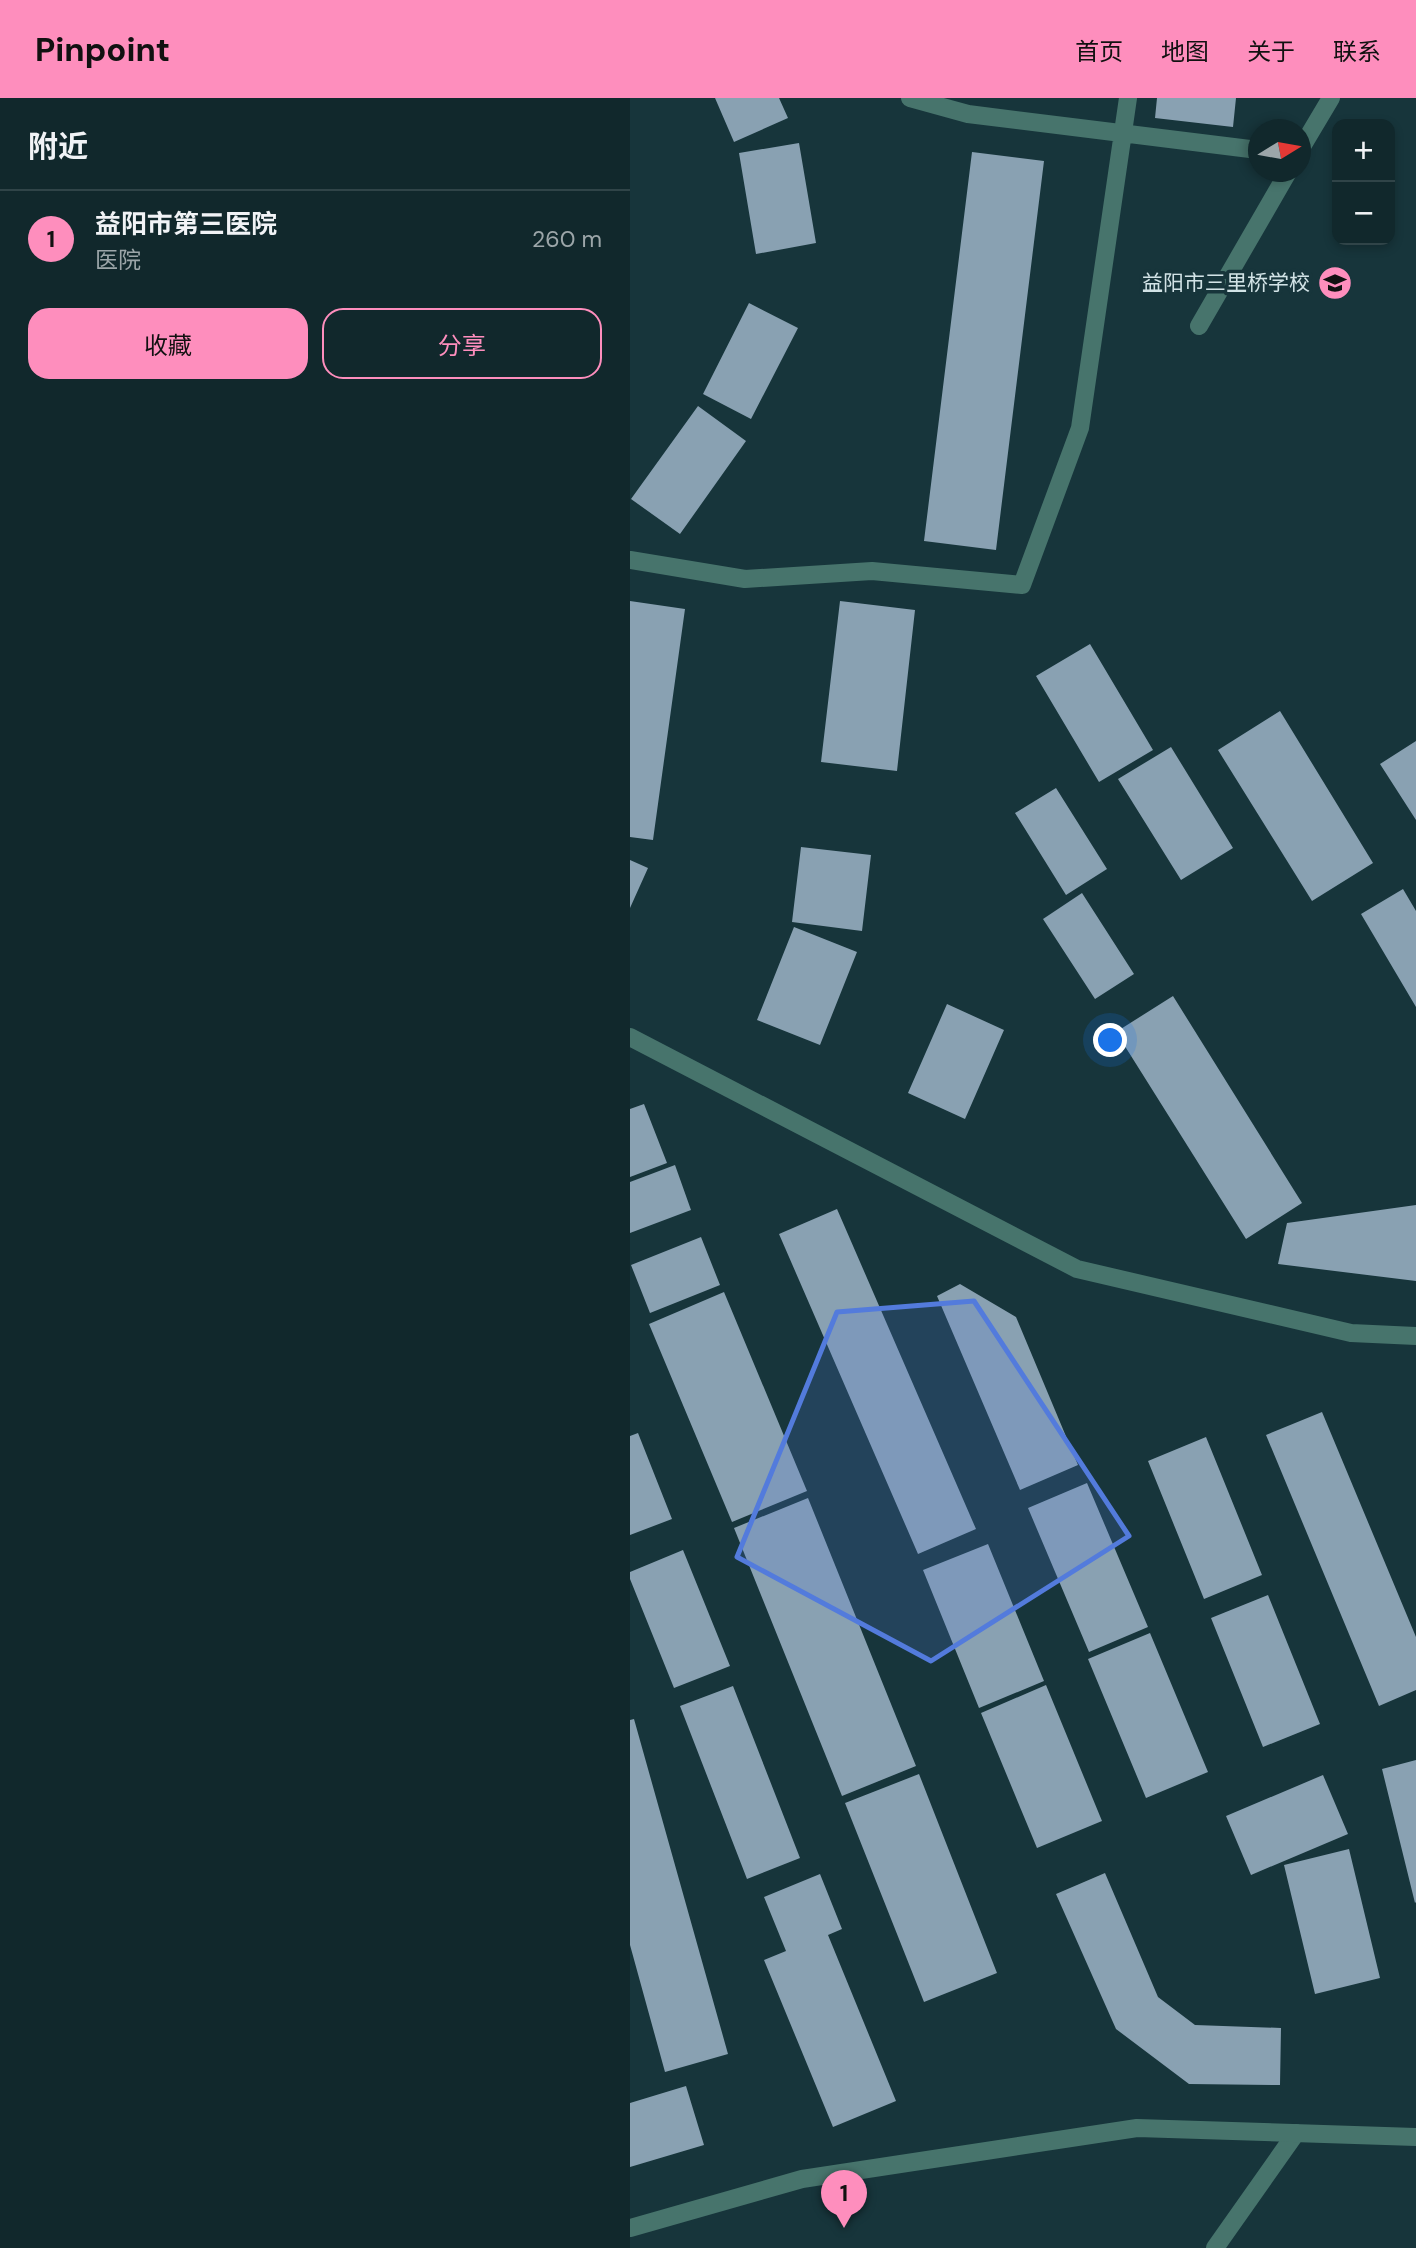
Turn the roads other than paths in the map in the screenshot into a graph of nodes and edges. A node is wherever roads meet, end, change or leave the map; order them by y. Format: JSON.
{"nodes":[{"id":1,"x":910,"y":98,"type":"edge"},
{"id":2,"x":1128,"y":98,"type":"edge"},
{"id":3,"x":1331,"y":98,"type":"edge"},
{"id":4,"x":1311,"y":132,"type":"edge"},
{"id":5,"x":1123,"y":133,"type":"junction"},
{"id":6,"x":1248,"y":149,"type":"edge"},
{"id":7,"x":1282,"y":182,"type":"edge"},
{"id":8,"x":1199,"y":326,"type":"dead end"},
{"id":9,"x":630,"y":560,"type":"edge"},
{"id":10,"x":630,"y":1037,"type":"edge"},
{"id":11,"x":1416,"y":1336,"type":"edge"},
{"id":12,"x":1296,"y":2133,"type":"junction"},
{"id":13,"x":1416,"y":2137,"type":"edge"},
{"id":14,"x":630,"y":2228,"type":"edge"},
{"id":15,"x":1215,"y":2248,"type":"edge"}],
"edges":[{"from":1,"to":5,"type":"street"},
{"from":2,"to":5,"type":"street"},
{"from":3,"to":4,"type":"street"},
{"from":5,"to":6,"type":"street"},
{"from":5,"to":9,"type":"street"},
{"from":7,"to":8,"type":"street"},
{"from":10,"to":11,"type":"street"},
{"from":12,"to":13,"type":"street"},
{"from":12,"to":14,"type":"street"},
{"from":12,"to":15,"type":"street"}]}
